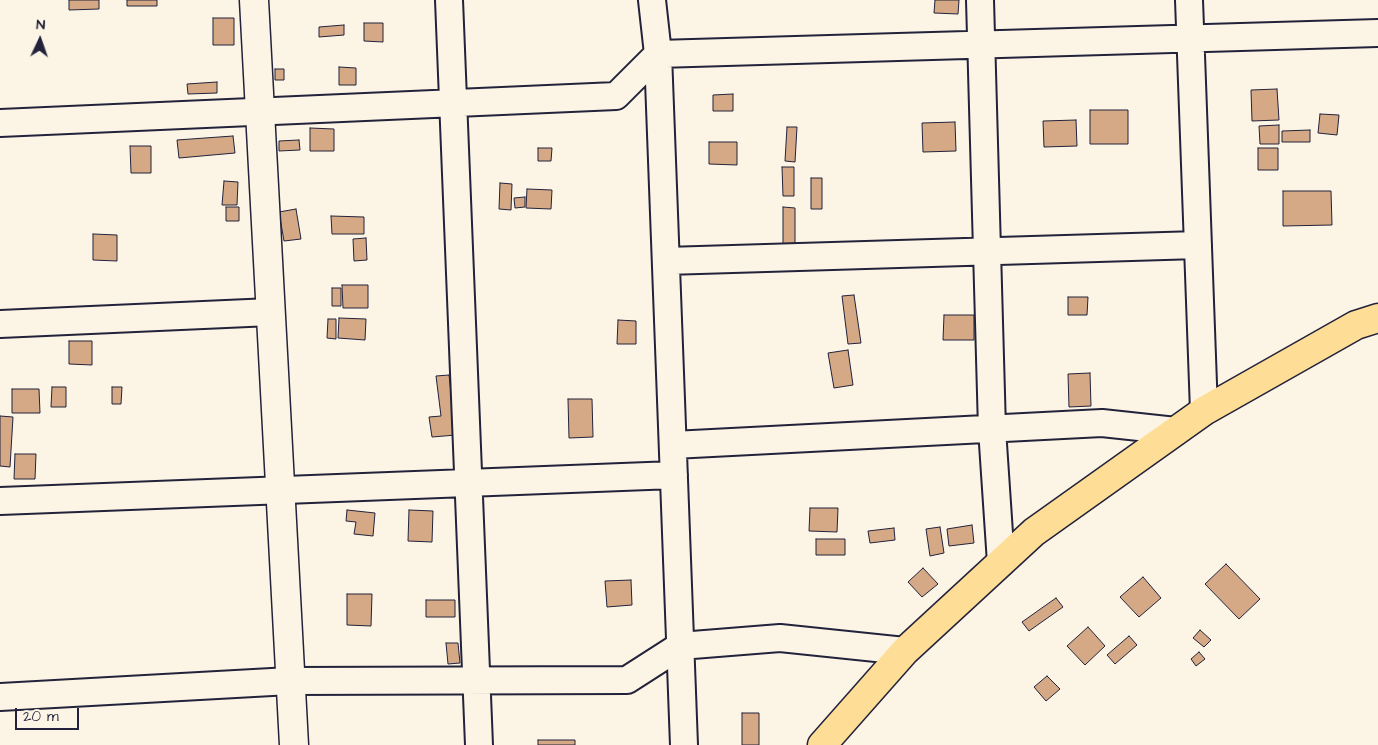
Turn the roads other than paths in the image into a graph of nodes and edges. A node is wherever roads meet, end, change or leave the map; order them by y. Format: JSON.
{"nodes":[{"id":1,"x":254,"y":0,"type":"edge"},
{"id":2,"x":448,"y":0,"type":"edge"},
{"id":3,"x":652,"y":0,"type":"edge"},
{"id":4,"x":980,"y":0,"type":"edge"},
{"id":5,"x":1189,"y":0,"type":"edge"},
{"id":6,"x":1378,"y":33,"type":"edge"},
{"id":7,"x":1190,"y":38,"type":"junction"},
{"id":8,"x":982,"y":45,"type":"junction"},
{"id":9,"x":658,"y":54,"type":"junction"},
{"id":10,"x":453,"y":103,"type":"junction"},
{"id":11,"x":260,"y":112,"type":"junction"},
{"id":12,"x":0,"y":123,"type":"edge"},
{"id":13,"x":1198,"y":245,"type":"junction"},
{"id":14,"x":987,"y":252,"type":"junction"},
{"id":15,"x":666,"y":261,"type":"junction"},
{"id":16,"x":271,"y":312,"type":"junction"},
{"id":17,"x":1378,"y":318,"type":"edge"},
{"id":18,"x":0,"y":324,"type":"edge"},
{"id":19,"x":1204,"y":411,"type":"junction"},
{"id":20,"x":992,"y":429,"type":"junction"},
{"id":21,"x":1176,"y":431,"type":"junction"},
{"id":22,"x":673,"y":445,"type":"junction"},
{"id":23,"x":674,"y":475,"type":"junction"},
{"id":24,"x":468,"y":483,"type":"junction"},
{"id":25,"x":280,"y":490,"type":"junction"},
{"id":26,"x":0,"y":501,"type":"edge"},
{"id":27,"x":1001,"y":563,"type":"junction"},
{"id":28,"x":680,"y":646,"type":"junction"},
{"id":29,"x":905,"y":651,"type":"junction"},
{"id":30,"x":477,"y":680,"type":"junction"},
{"id":31,"x":290,"y":681,"type":"junction"},
{"id":32,"x":0,"y":697,"type":"edge"},
{"id":33,"x":294,"y":745,"type":"edge"},
{"id":34,"x":479,"y":745,"type":"edge"},
{"id":35,"x":684,"y":745,"type":"edge"},
{"id":36,"x":822,"y":745,"type":"edge"}],
"edges":[{"from":1,"to":11,"type":"street"},
{"from":2,"to":10,"type":"street"},
{"from":3,"to":9,"type":"street"},
{"from":4,"to":8,"type":"street"},
{"from":5,"to":7,"type":"street"},
{"from":6,"to":7,"type":"street"},
{"from":7,"to":8,"type":"street"},
{"from":7,"to":13,"type":"street"},
{"from":8,"to":9,"type":"street"},
{"from":8,"to":14,"type":"street"},
{"from":9,"to":10,"type":"street"},
{"from":9,"to":15,"type":"street"},
{"from":10,"to":11,"type":"street"},
{"from":10,"to":24,"type":"street"},
{"from":11,"to":12,"type":"street"},
{"from":11,"to":16,"type":"street"},
{"from":13,"to":14,"type":"street"},
{"from":13,"to":19,"type":"street"},
{"from":14,"to":15,"type":"street"},
{"from":14,"to":20,"type":"street"},
{"from":15,"to":22,"type":"street"},
{"from":16,"to":18,"type":"street"},
{"from":16,"to":25,"type":"street"},
{"from":17,"to":19,"type":"main road"},
{"from":19,"to":21,"type":"main road"},
{"from":20,"to":21,"type":"street"},
{"from":20,"to":22,"type":"street"},
{"from":20,"to":27,"type":"street"},
{"from":21,"to":27,"type":"main road"},
{"from":22,"to":23,"type":"street"},
{"from":23,"to":24,"type":"street"},
{"from":23,"to":28,"type":"street"},
{"from":24,"to":25,"type":"street"},
{"from":24,"to":30,"type":"street"},
{"from":25,"to":26,"type":"street"},
{"from":25,"to":31,"type":"street"},
{"from":27,"to":29,"type":"main road"},
{"from":28,"to":29,"type":"street"},
{"from":28,"to":30,"type":"street"},
{"from":28,"to":35,"type":"street"},
{"from":29,"to":36,"type":"main road"},
{"from":30,"to":31,"type":"street"},
{"from":30,"to":34,"type":"street"},
{"from":31,"to":32,"type":"street"},
{"from":31,"to":33,"type":"street"}]}
